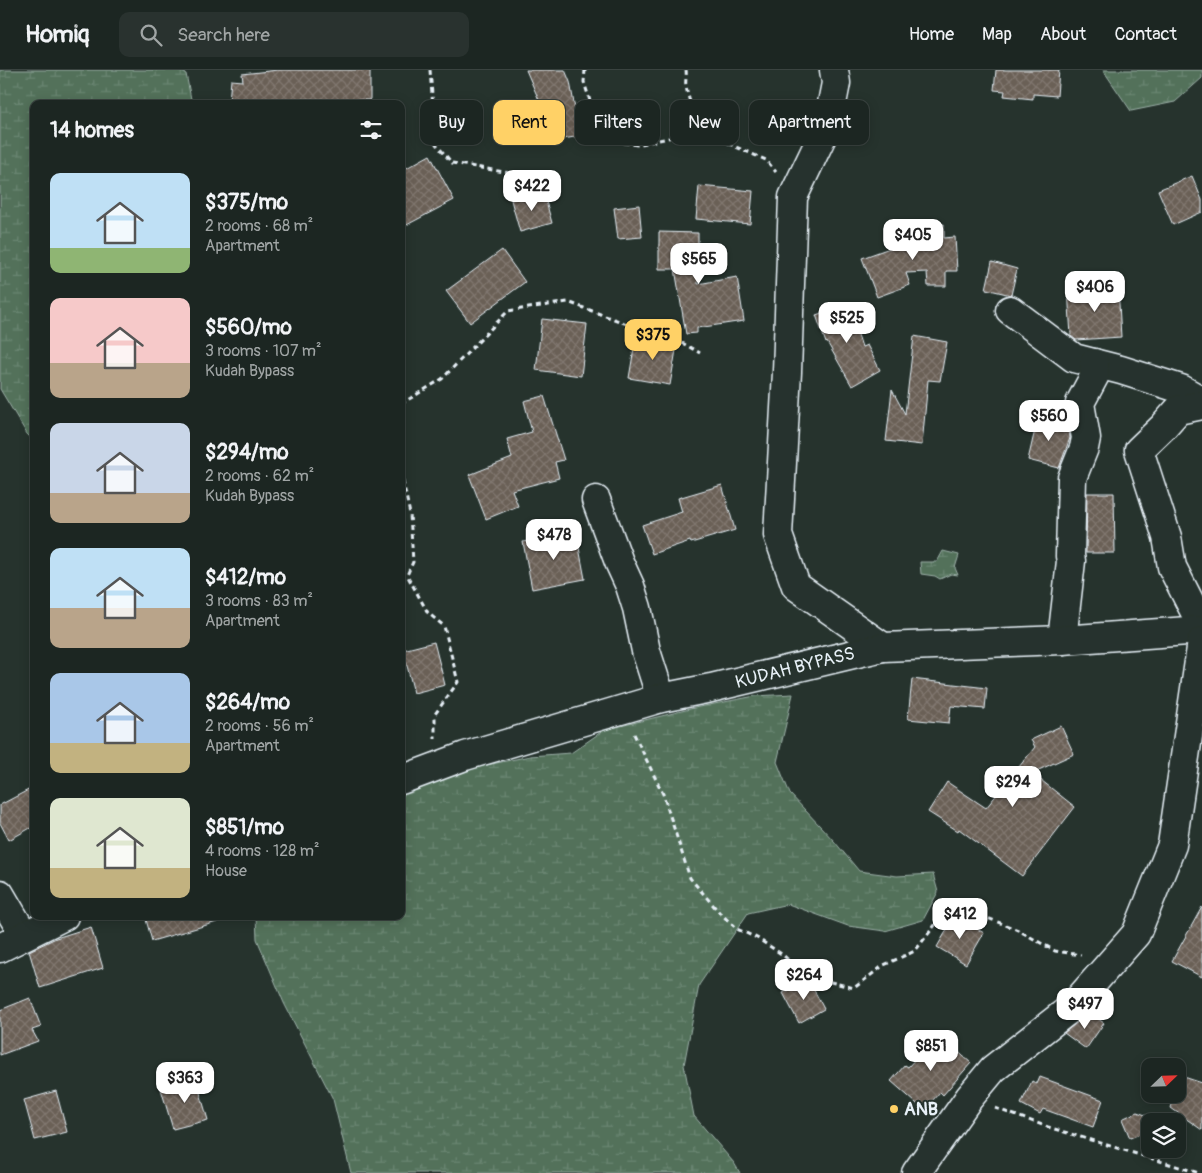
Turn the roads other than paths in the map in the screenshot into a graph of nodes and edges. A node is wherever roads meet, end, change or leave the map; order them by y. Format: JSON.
{"nodes":[{"id":1,"x":834,"y":70,"type":"edge"},
{"id":2,"x":1010,"y":310,"type":"dead end"},
{"id":3,"x":1094,"y":363,"type":"junction"},
{"id":4,"x":1202,"y":401,"type":"edge"},
{"id":5,"x":1202,"y":405,"type":"edge"},
{"id":6,"x":596,"y":500,"type":"dead end"},
{"id":7,"x":1202,"y":628,"type":"edge"},
{"id":8,"x":1062,"y":640,"type":"junction"},
{"id":9,"x":1202,"y":641,"type":"edge"},
{"id":10,"x":883,"y":647,"type":"junction"},
{"id":11,"x":661,"y":698,"type":"junction"},
{"id":12,"x":405,"y":778,"type":"edge"},
{"id":13,"x":0,"y":894,"type":"edge"},
{"id":14,"x":56,"y":920,"type":"edge"},
{"id":15,"x":24,"y":935,"type":"junction"},
{"id":16,"x":0,"y":948,"type":"edge"},
{"id":17,"x":916,"y":1173,"type":"edge"}],
"edges":[{"from":1,"to":10,"type":"street"},
{"from":2,"to":3,"type":"street"},
{"from":3,"to":4,"type":"street"},
{"from":3,"to":8,"type":"street"},
{"from":5,"to":7,"type":"street"},
{"from":6,"to":11,"type":"street"},
{"from":7,"to":8,"type":"street","name":"KUDAH BYPASS"},
{"from":8,"to":10,"type":"street","name":"KUDAH BYPASS"},
{"from":9,"to":17,"type":"street"},
{"from":10,"to":11,"type":"street","name":"KUDAH BYPASS"},
{"from":11,"to":12,"type":"street","name":"KUDAH BYPASS"},
{"from":13,"to":15,"type":"street"},
{"from":14,"to":15,"type":"street"},
{"from":15,"to":16,"type":"street"}]}
